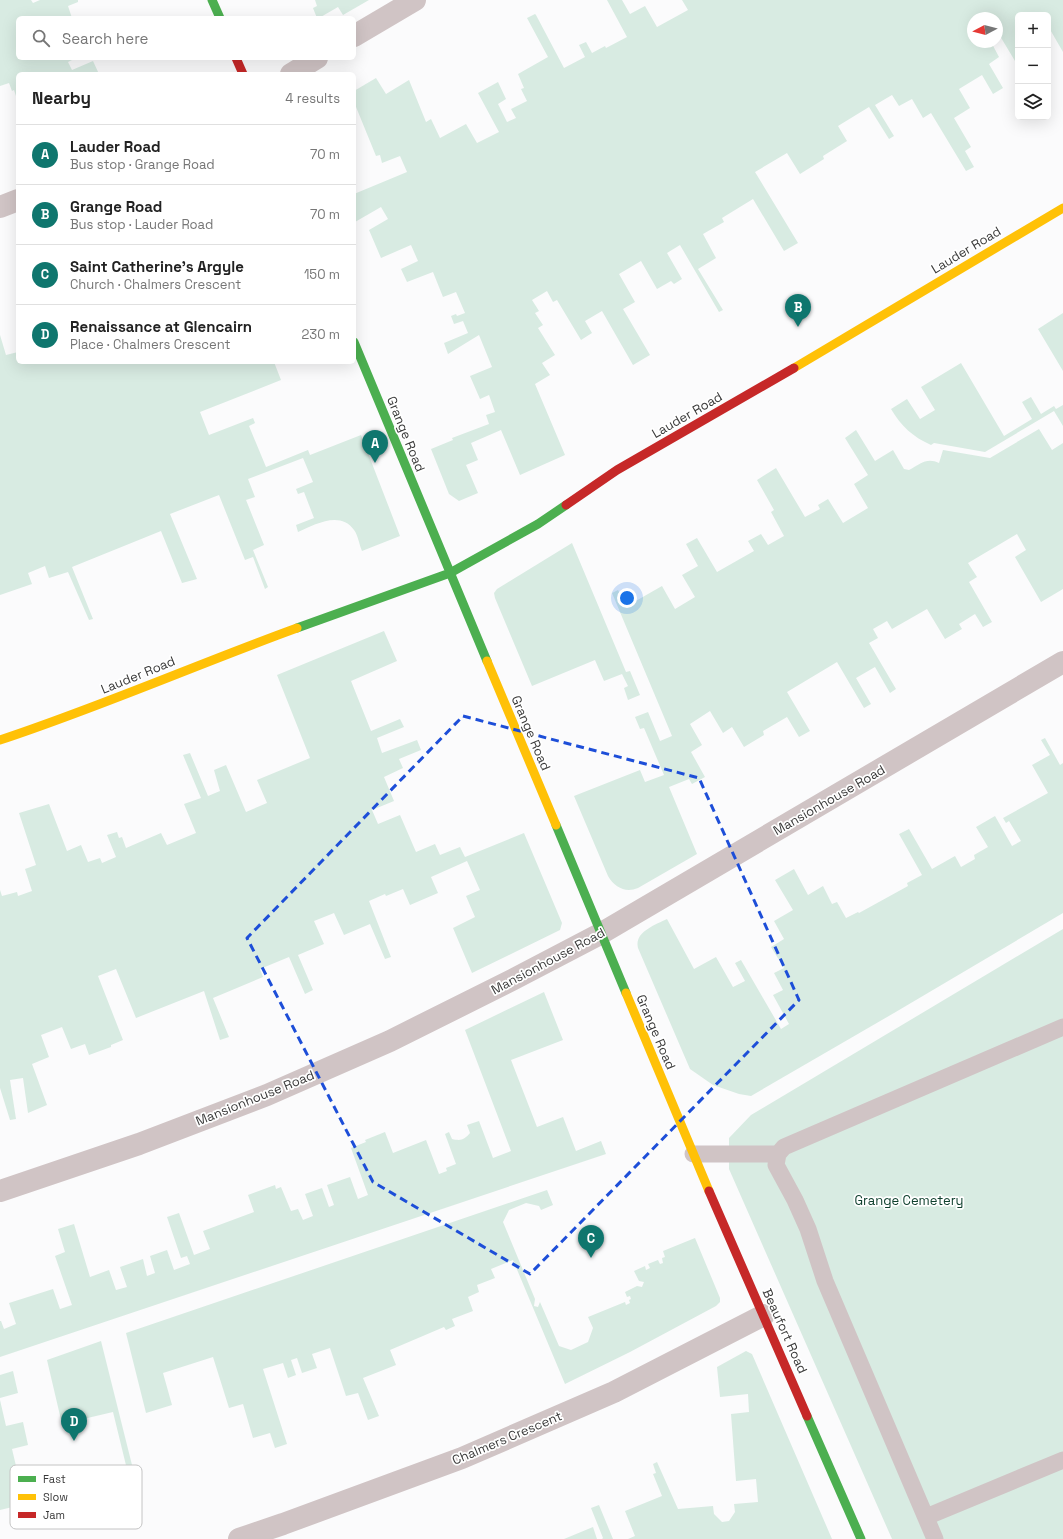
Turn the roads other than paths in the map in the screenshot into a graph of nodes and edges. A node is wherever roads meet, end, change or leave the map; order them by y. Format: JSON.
{"nodes":[{"id":1,"x":212,"y":0,"type":"edge"},
{"id":2,"x":415,"y":0,"type":"edge"},
{"id":3,"x":219,"y":16,"type":"edge"},
{"id":4,"x":356,"y":35,"type":"edge"},
{"id":5,"x":237,"y":60,"type":"edge"},
{"id":6,"x":242,"y":72,"type":"edge"},
{"id":7,"x":16,"y":201,"type":"edge"},
{"id":8,"x":0,"y":207,"type":"edge"},
{"id":9,"x":1063,"y":208,"type":"edge"},
{"id":10,"x":356,"y":347,"type":"edge"},
{"id":11,"x":450,"y":573,"type":"junction"},
{"id":12,"x":1063,"y":662,"type":"edge"},
{"id":13,"x":0,"y":740,"type":"edge"},
{"id":14,"x":600,"y":934,"type":"junction"},
{"id":15,"x":1063,"y":1027,"type":"edge"},
{"id":16,"x":685,"y":1134,"type":"joint"},
{"id":17,"x":693,"y":1154,"type":"junction"},
{"id":18,"x":778,"y":1154,"type":"junction"},
{"id":19,"x":0,"y":1192,"type":"edge"},
{"id":20,"x":764,"y":1315,"type":"junction"},
{"id":21,"x":1063,"y":1460,"type":"edge"},
{"id":22,"x":926,"y":1517,"type":"junction"},
{"id":23,"x":239,"y":1539,"type":"edge"},
{"id":24,"x":861,"y":1539,"type":"edge"},
{"id":25,"x":935,"y":1539,"type":"edge"}],
"edges":[{"from":1,"to":3,"type":"street"},
{"from":2,"to":4,"type":"street"},
{"from":5,"to":6,"type":"street"},
{"from":7,"to":8,"type":"street"},
{"from":9,"to":11,"type":"street","name":"Lauder Road"},
{"from":10,"to":11,"type":"street","name":"Grange Road"},
{"from":11,"to":13,"type":"street","name":"Lauder Road"},
{"from":11,"to":14,"type":"street","name":"Grange Road"},
{"from":12,"to":14,"type":"street","name":"Mansionhouse Road"},
{"from":14,"to":16,"type":"street","name":"Grange Road"},
{"from":14,"to":19,"type":"street","name":"Mansionhouse Road"},
{"from":15,"to":18,"type":"lane"},
{"from":16,"to":17,"type":"street","name":"Beaufort Road"},
{"from":17,"to":18,"type":"lane"},
{"from":17,"to":20,"type":"street","name":"Beaufort Road"},
{"from":18,"to":22,"type":"lane"},
{"from":20,"to":23,"type":"street","name":"Chalmers Crescent"},
{"from":20,"to":24,"type":"street","name":"Beaufort Road"},
{"from":21,"to":22,"type":"lane"},
{"from":22,"to":25,"type":"lane"}]}
